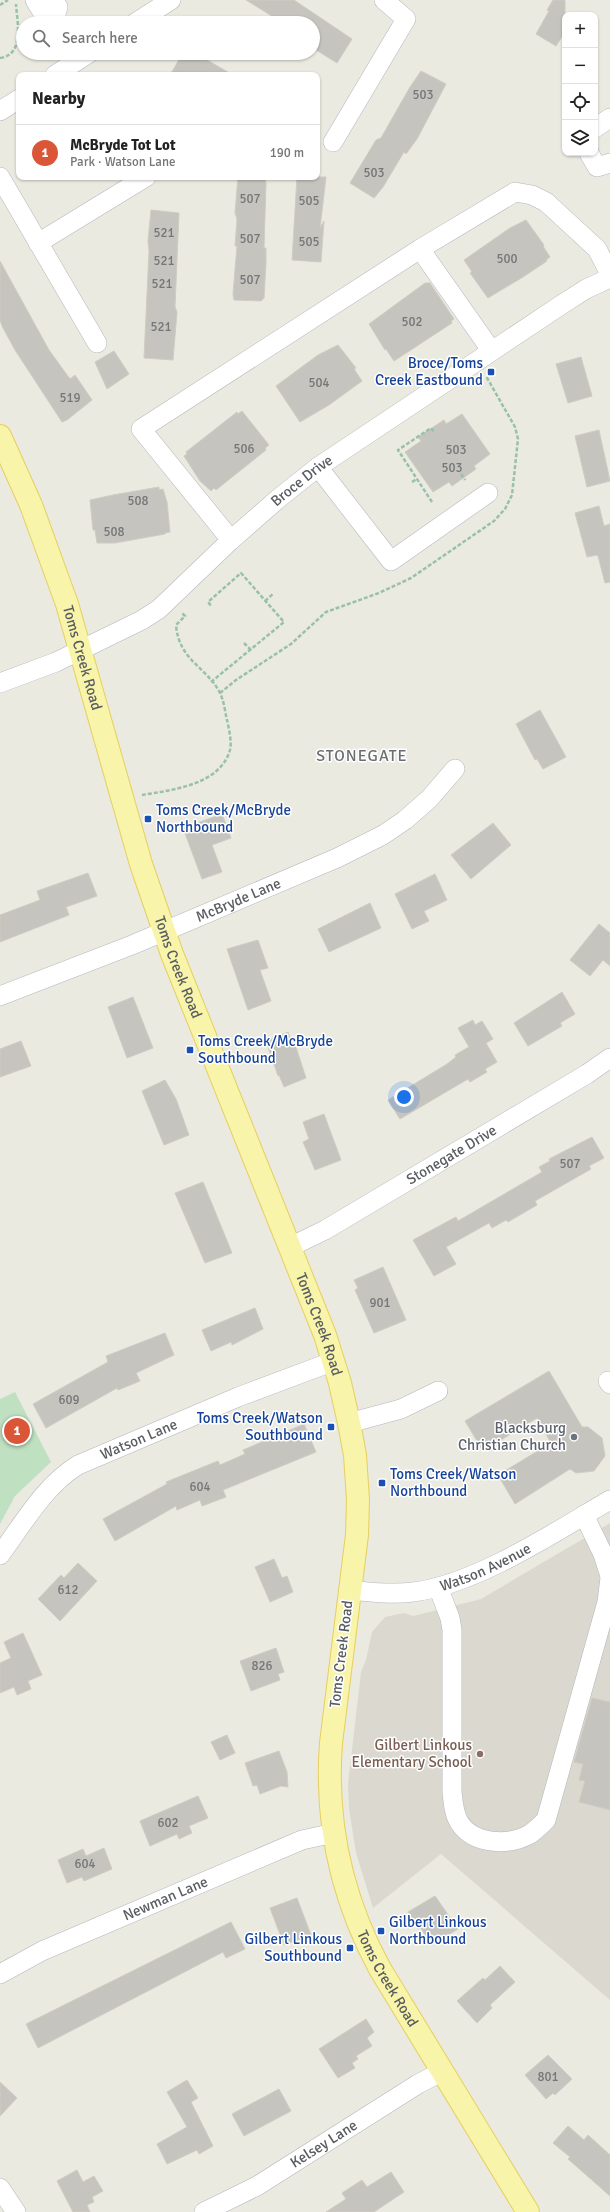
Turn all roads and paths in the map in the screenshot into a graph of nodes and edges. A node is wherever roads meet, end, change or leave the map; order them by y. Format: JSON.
{"nodes":[{"id":1,"x":8,"y":0,"type":"edge"},
{"id":2,"x":15,"y":0,"type":"edge"},
{"id":3,"x":34,"y":0,"type":"edge"},
{"id":4,"x":171,"y":0,"type":"edge"},
{"id":5,"x":384,"y":0,"type":"edge"},
{"id":6,"x":0,"y":5,"type":"edge"},
{"id":7,"x":56,"y":13,"type":"edge"},
{"id":8,"x":16,"y":16,"type":"edge"},
{"id":9,"x":147,"y":16,"type":"edge"},
{"id":10,"x":16,"y":44,"type":"edge"},
{"id":11,"x":0,"y":58,"type":"edge"},
{"id":12,"x":75,"y":60,"type":"edge"},
{"id":13,"x":59,"y":72,"type":"edge"},
{"id":14,"x":16,"y":101,"type":"edge"},
{"id":15,"x":0,"y":111,"type":"edge"},
{"id":16,"x":610,"y":118,"type":"edge"},
{"id":17,"x":598,"y":126,"type":"edge"},
{"id":18,"x":333,"y":142,"type":"dead end"},
{"id":19,"x":591,"y":156,"type":"edge"},
{"id":20,"x":610,"y":164,"type":"edge"},
{"id":21,"x":0,"y":177,"type":"edge"},
{"id":22,"x":141,"y":180,"type":"edge"},
{"id":23,"x":38,"y":243,"type":"junction"},
{"id":24,"x":420,"y":248,"type":"junction"},
{"id":25,"x":610,"y":274,"type":"edge"},
{"id":26,"x":610,"y":278,"type":"edge"},
{"id":27,"x":97,"y":342,"type":"dead end"},
{"id":28,"x":491,"y":350,"type":"junction"},
{"id":29,"x":434,"y":432,"type":"dead end"},
{"id":30,"x":0,"y":436,"type":"edge"},
{"id":31,"x":318,"y":467,"type":"junction"},
{"id":32,"x":461,"y":474,"type":"dead end"},
{"id":33,"x":417,"y":479,"type":"junction"},
{"id":34,"x":465,"y":480,"type":"dead end"},
{"id":35,"x":412,"y":482,"type":"dead end"},
{"id":36,"x":488,"y":494,"type":"dead end"},
{"id":37,"x":432,"y":502,"type":"dead end"},
{"id":38,"x":231,"y":540,"type":"junction"},
{"id":39,"x":273,"y":594,"type":"dead end"},
{"id":40,"x":265,"y":601,"type":"junction"},
{"id":41,"x":212,"y":606,"type":"dead end"},
{"id":42,"x":179,"y":610,"type":"dead end"},
{"id":43,"x":244,"y":643,"type":"dead end"},
{"id":44,"x":81,"y":650,"type":"junction"},
{"id":45,"x":251,"y":650,"type":"junction"},
{"id":46,"x":211,"y":682,"type":"junction"},
{"id":47,"x":0,"y":683,"type":"edge"},
{"id":48,"x":455,"y":769,"type":"dead end"},
{"id":49,"x":138,"y":796,"type":"dead end"},
{"id":50,"x":164,"y":931,"type":"junction"},
{"id":51,"x":0,"y":996,"type":"edge"},
{"id":52,"x":610,"y":1058,"type":"edge"},
{"id":53,"x":290,"y":1247,"type":"junction"},
{"id":54,"x":334,"y":1361,"type":"junction"},
{"id":55,"x":438,"y":1391,"type":"dead end"},
{"id":56,"x":350,"y":1423,"type":"junction"},
{"id":57,"x":610,"y":1500,"type":"edge"},
{"id":58,"x":584,"y":1515,"type":"junction"},
{"id":59,"x":0,"y":1555,"type":"edge"},
{"id":60,"x":610,"y":1577,"type":"edge"},
{"id":61,"x":438,"y":1587,"type":"junction"},
{"id":62,"x":349,"y":1590,"type":"junction"},
{"id":63,"x":334,"y":1833,"type":"junction"},
{"id":64,"x":0,"y":1974,"type":"edge"},
{"id":65,"x":441,"y":2072,"type":"junction"},
{"id":66,"x":0,"y":2188,"type":"edge"},
{"id":67,"x":16,"y":2212,"type":"edge"},
{"id":68,"x":204,"y":2212,"type":"edge"},
{"id":69,"x":528,"y":2212,"type":"edge"}],
"edges":[{"from":1,"to":6,"type":"path"},
{"from":2,"to":8,"type":"path"},
{"from":3,"to":7,"type":"street"},
{"from":4,"to":9,"type":"street"},
{"from":5,"to":18,"type":"street"},
{"from":10,"to":11,"type":"path"},
{"from":12,"to":13,"type":"street"},
{"from":14,"to":15,"type":"street"},
{"from":16,"to":17,"type":"street"},
{"from":19,"to":20,"type":"street"},
{"from":21,"to":23,"type":"street"},
{"from":22,"to":23,"type":"street"},
{"from":23,"to":27,"type":"street"},
{"from":24,"to":25,"type":"street"},
{"from":24,"to":28,"type":"street"},
{"from":24,"to":38,"type":"street"},
{"from":26,"to":28,"type":"street","name":"Broce Drive"},
{"from":28,"to":31,"type":"street","name":"Broce Drive"},
{"from":29,"to":33,"type":"path"},
{"from":30,"to":44,"type":"main road","name":"Toms Creek Road"},
{"from":31,"to":36,"type":"street"},
{"from":31,"to":38,"type":"street","name":"Broce Drive"},
{"from":32,"to":34,"type":"path"},
{"from":33,"to":35,"type":"path"},
{"from":33,"to":37,"type":"path"},
{"from":38,"to":44,"type":"street","name":"Broce Drive"},
{"from":39,"to":40,"type":"path"},
{"from":40,"to":41,"type":"path"},
{"from":40,"to":45,"type":"path"},
{"from":42,"to":46,"type":"path"},
{"from":43,"to":45,"type":"path"},
{"from":44,"to":47,"type":"street","name":"Broce Drive"},
{"from":44,"to":50,"type":"main road","name":"Toms Creek Road"},
{"from":45,"to":46,"type":"path"},
{"from":46,"to":49,"type":"path"},
{"from":48,"to":50,"type":"street","name":"McBryde Lane"},
{"from":50,"to":51,"type":"street","name":"McBryde Lane"},
{"from":50,"to":53,"type":"main road","name":"Toms Creek Road"},
{"from":52,"to":53,"type":"street","name":"Stonegate Drive"},
{"from":53,"to":54,"type":"main road","name":"Toms Creek Road"},
{"from":54,"to":56,"type":"main road","name":"Toms Creek Road"},
{"from":54,"to":59,"type":"street","name":"Watson Lane"},
{"from":55,"to":56,"type":"street"},
{"from":56,"to":62,"type":"main road","name":"Toms Creek Road"},
{"from":57,"to":58,"type":"street","name":"Watson Avenue"},
{"from":58,"to":60,"type":"street"},
{"from":58,"to":61,"type":"street","name":"Watson Avenue"},
{"from":60,"to":61,"type":"street"},
{"from":61,"to":62,"type":"street","name":"Watson Avenue"},
{"from":62,"to":63,"type":"main road","name":"Toms Creek Road"},
{"from":63,"to":64,"type":"street","name":"Newman Lane"},
{"from":63,"to":65,"type":"main road","name":"Toms Creek Road"},
{"from":65,"to":68,"type":"street","name":"Kelsey Lane"},
{"from":65,"to":69,"type":"main road","name":"Toms Creek Road"},
{"from":66,"to":67,"type":"street"}]}
